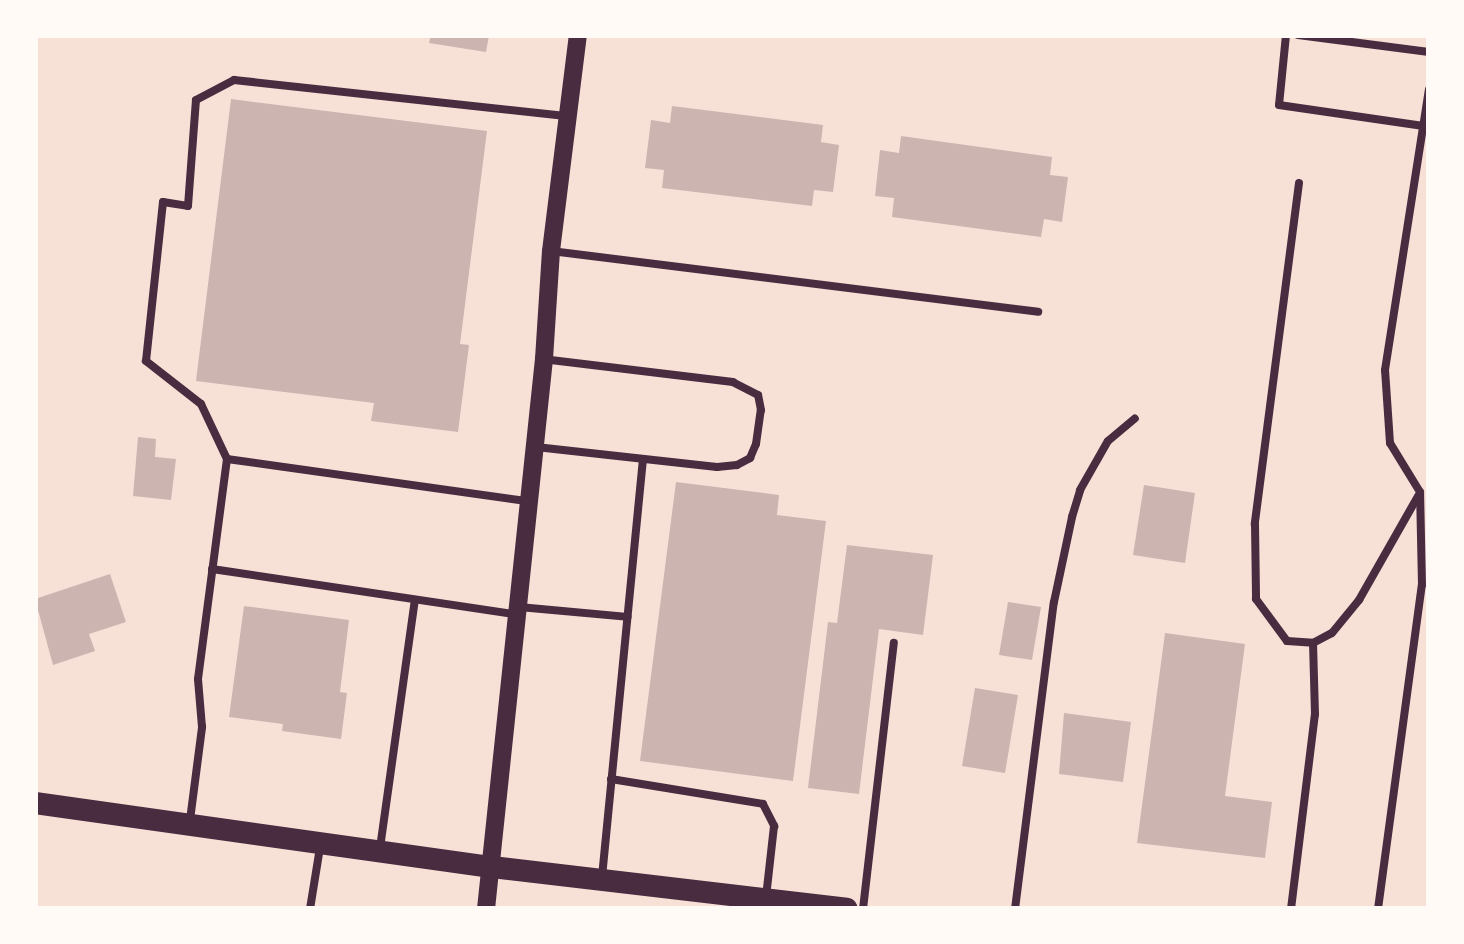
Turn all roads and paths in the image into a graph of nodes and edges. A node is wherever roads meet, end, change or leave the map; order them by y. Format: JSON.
{"nodes":[{"id":1,"x":578,"y":35,"type":"edge"},
{"id":2,"x":1286,"y":35,"type":"edge"},
{"id":3,"x":1298,"y":35,"type":"edge"},
{"id":4,"x":1429,"y":52,"type":"edge"},
{"id":5,"x":1429,"y":89,"type":"edge"},
{"id":6,"x":568,"y":116,"type":"junction"},
{"id":7,"x":1423,"y":126,"type":"junction"},
{"id":8,"x":1298,"y":182,"type":"dead end"},
{"id":9,"x":551,"y":251,"type":"junction"},
{"id":10,"x":1038,"y":312,"type":"dead end"},
{"id":11,"x":544,"y":360,"type":"junction"},
{"id":12,"x":1135,"y":418,"type":"dead end"},
{"id":13,"x":535,"y":447,"type":"junction"},
{"id":14,"x":227,"y":459,"type":"junction"},
{"id":15,"x":643,"y":459,"type":"junction"},
{"id":16,"x":1420,"y":492,"type":"junction"},
{"id":17,"x":530,"y":501,"type":"junction"},
{"id":18,"x":212,"y":570,"type":"junction"},
{"id":19,"x":415,"y":600,"type":"junction"},
{"id":20,"x":518,"y":611,"type":"junction"},
{"id":21,"x":628,"y":617,"type":"junction"},
{"id":22,"x":894,"y":642,"type":"dead end"},
{"id":23,"x":1312,"y":642,"type":"junction"},
{"id":24,"x":611,"y":779,"type":"junction"},
{"id":25,"x":35,"y":803,"type":"edge"},
{"id":26,"x":190,"y":824,"type":"junction"},
{"id":27,"x":321,"y":843,"type":"junction"},
{"id":28,"x":380,"y":851,"type":"junction"},
{"id":29,"x":492,"y":867,"type":"junction"},
{"id":30,"x":601,"y":879,"type":"junction"},
{"id":31,"x":766,"y":899,"type":"junction"},
{"id":32,"x":310,"y":909,"type":"edge"},
{"id":33,"x":486,"y":909,"type":"edge"},
{"id":34,"x":847,"y":909,"type":"edge"},
{"id":35,"x":862,"y":909,"type":"edge"},
{"id":36,"x":1014,"y":909,"type":"edge"},
{"id":37,"x":1291,"y":909,"type":"edge"},
{"id":38,"x":1378,"y":909,"type":"edge"}],
"edges":[{"from":1,"to":6,"type":"street"},
{"from":2,"to":7,"type":"lane"},
{"from":3,"to":4,"type":"lane"},
{"from":5,"to":7,"type":"lane"},
{"from":6,"to":9,"type":"street"},
{"from":6,"to":14,"type":"lane"},
{"from":7,"to":16,"type":"lane"},
{"from":8,"to":23,"type":"lane"},
{"from":9,"to":10,"type":"lane"},
{"from":9,"to":11,"type":"street"},
{"from":11,"to":13,"type":"street"},
{"from":11,"to":15,"type":"lane"},
{"from":12,"to":36,"type":"lane"},
{"from":13,"to":15,"type":"lane"},
{"from":13,"to":17,"type":"street"},
{"from":14,"to":17,"type":"lane"},
{"from":14,"to":18,"type":"lane"},
{"from":15,"to":21,"type":"lane"},
{"from":16,"to":23,"type":"lane"},
{"from":16,"to":38,"type":"lane"},
{"from":17,"to":20,"type":"street"},
{"from":18,"to":19,"type":"lane"},
{"from":18,"to":26,"type":"lane"},
{"from":19,"to":20,"type":"lane"},
{"from":19,"to":28,"type":"lane"},
{"from":20,"to":21,"type":"lane"},
{"from":20,"to":29,"type":"street"},
{"from":21,"to":24,"type":"lane"},
{"from":22,"to":35,"type":"lane"},
{"from":23,"to":37,"type":"lane"},
{"from":24,"to":30,"type":"lane"},
{"from":24,"to":31,"type":"lane"},
{"from":25,"to":26,"type":"main road"},
{"from":26,"to":27,"type":"main road"},
{"from":27,"to":28,"type":"main road"},
{"from":27,"to":32,"type":"lane"},
{"from":28,"to":29,"type":"main road"},
{"from":29,"to":30,"type":"main road"},
{"from":29,"to":33,"type":"street"},
{"from":30,"to":31,"type":"main road"},
{"from":31,"to":34,"type":"main road"}]}
